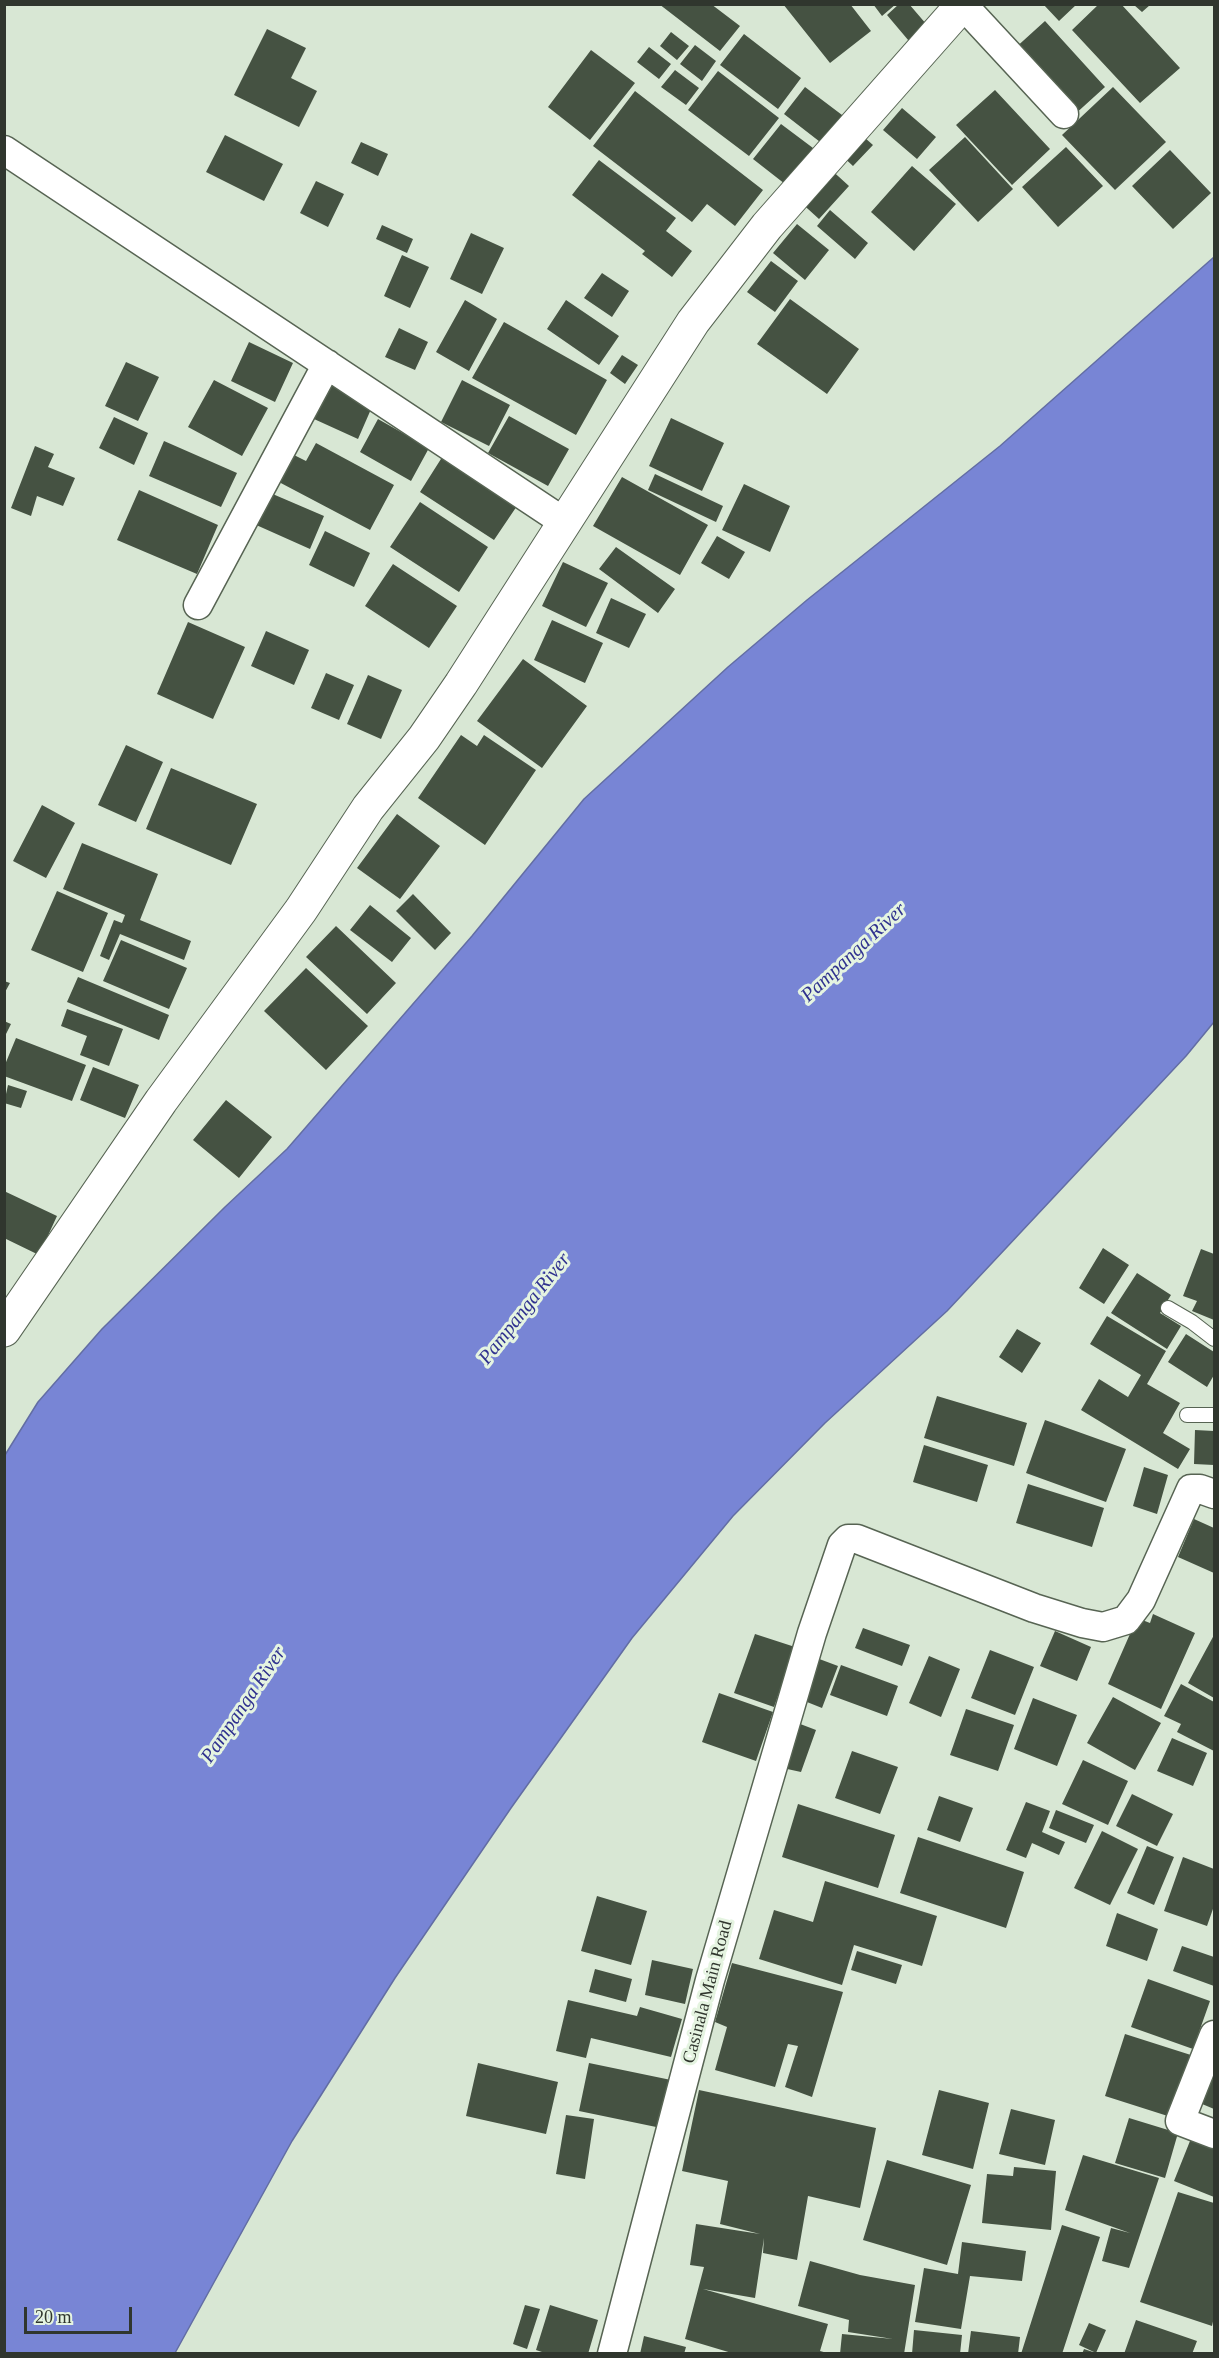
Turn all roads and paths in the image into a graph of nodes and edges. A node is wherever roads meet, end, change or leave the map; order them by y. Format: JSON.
{"nodes":[{"id":1,"x":963,"y":5,"type":"edge"},
{"id":2,"x":1064,"y":114,"type":"dead end"},
{"id":3,"x":4,"y":150,"type":"edge"},
{"id":4,"x":327,"y":364,"type":"junction"},
{"id":5,"x":564,"y":522,"type":"junction"},
{"id":6,"x":198,"y":605,"type":"dead end"},
{"id":7,"x":1168,"y":1308,"type":"dead end"},
{"id":8,"x":4,"y":1330,"type":"edge"},
{"id":9,"x":1215,"y":1340,"type":"edge"},
{"id":10,"x":1187,"y":1415,"type":"dead end"},
{"id":11,"x":1215,"y":1415,"type":"edge"},
{"id":12,"x":1215,"y":1494,"type":"edge"},
{"id":13,"x":1215,"y":2034,"type":"edge"},
{"id":14,"x":1215,"y":2134,"type":"edge"},
{"id":15,"x":612,"y":2354,"type":"edge"}],
"edges":[{"from":1,"to":2,"type":"street"},
{"from":1,"to":5,"type":"main road"},
{"from":3,"to":4,"type":"street"},
{"from":4,"to":5,"type":"street"},
{"from":4,"to":6,"type":"street"},
{"from":5,"to":8,"type":"main road"},
{"from":7,"to":9,"type":"lane"},
{"from":10,"to":11,"type":"lane"},
{"from":12,"to":15,"type":"street","name":"Casinala Main Road"},
{"from":13,"to":14,"type":"street"}]}
